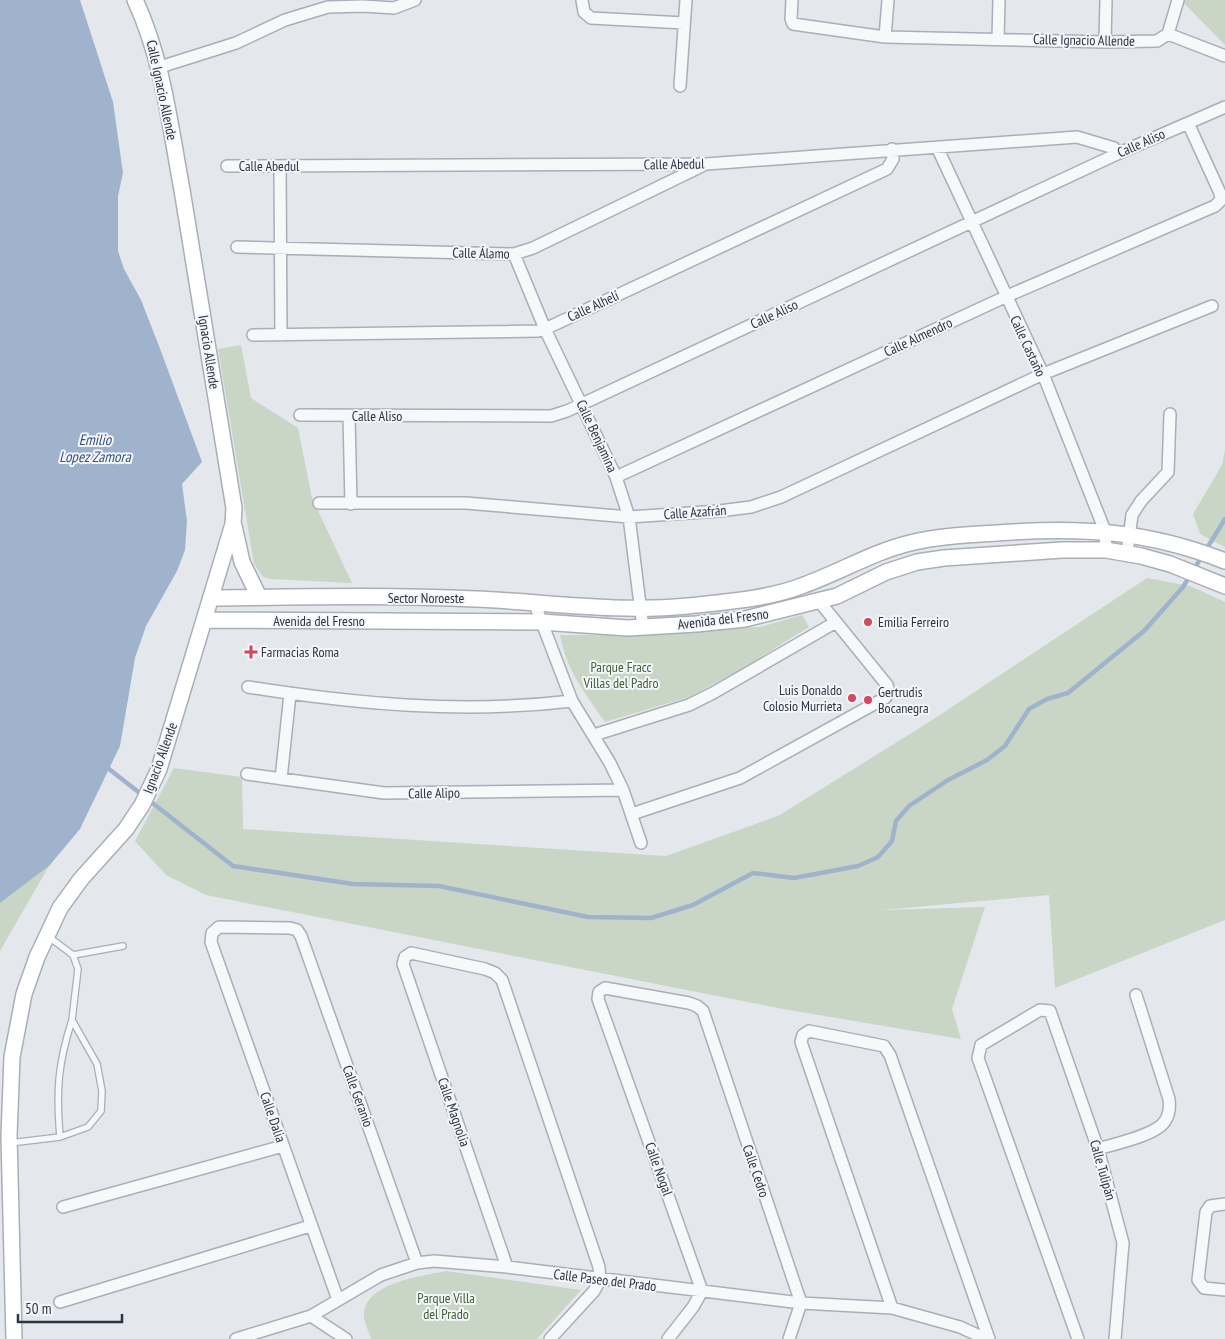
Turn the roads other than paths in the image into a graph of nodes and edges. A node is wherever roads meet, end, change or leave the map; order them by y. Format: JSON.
{"nodes":[{"id":1,"x":135,"y":0,"type":"edge"},
{"id":2,"x":415,"y":0,"type":"edge"},
{"id":3,"x":582,"y":0,"type":"edge"},
{"id":4,"x":686,"y":0,"type":"edge"},
{"id":5,"x":792,"y":0,"type":"edge"},
{"id":6,"x":888,"y":0,"type":"edge"},
{"id":7,"x":999,"y":0,"type":"edge"},
{"id":8,"x":1106,"y":0,"type":"edge"},
{"id":9,"x":1178,"y":0,"type":"edge"},
{"id":10,"x":684,"y":24,"type":"junction"},
{"id":11,"x":1168,"y":34,"type":"junction"},
{"id":12,"x":885,"y":37,"type":"junction"},
{"id":13,"x":998,"y":39,"type":"junction"},
{"id":14,"x":1106,"y":42,"type":"junction"},
{"id":15,"x":1225,"y":56,"type":"edge"},
{"id":16,"x":160,"y":67,"type":"junction"},
{"id":17,"x":680,"y":86,"type":"dead end"},
{"id":18,"x":1225,"y":107,"type":"edge"},
{"id":19,"x":1188,"y":123,"type":"junction"},
{"id":20,"x":937,"y":147,"type":"junction"},
{"id":21,"x":892,"y":149,"type":"junction"},
{"id":22,"x":1117,"y":154,"type":"junction"},
{"id":23,"x":706,"y":164,"type":"junction"},
{"id":24,"x":226,"y":166,"type":"dead end"},
{"id":25,"x":280,"y":166,"type":"junction"},
{"id":26,"x":180,"y":182,"type":"joint"},
{"id":27,"x":971,"y":222,"type":"junction"},
{"id":28,"x":280,"y":246,"type":"junction"},
{"id":29,"x":237,"y":247,"type":"dead end"},
{"id":30,"x":514,"y":254,"type":"junction"},
{"id":31,"x":1005,"y":297,"type":"junction"},
{"id":32,"x":1212,"y":306,"type":"dead end"},
{"id":33,"x":546,"y":328,"type":"junction"},
{"id":34,"x":253,"y":335,"type":"dead end"},
{"id":35,"x":281,"y":335,"type":"junction"},
{"id":36,"x":1043,"y":374,"type":"junction"},
{"id":37,"x":582,"y":404,"type":"junction"},
{"id":38,"x":1170,"y":414,"type":"dead end"},
{"id":39,"x":300,"y":415,"type":"dead end"},
{"id":40,"x":349,"y":415,"type":"junction"},
{"id":41,"x":616,"y":477,"type":"junction"},
{"id":42,"x":318,"y":503,"type":"dead end"},
{"id":43,"x":351,"y":504,"type":"junction"},
{"id":44,"x":628,"y":516,"type":"junction"},
{"id":45,"x":233,"y":524,"type":"junction"},
{"id":46,"x":1104,"y":531,"type":"junction"},
{"id":47,"x":1128,"y":534,"type":"junction"},
{"id":48,"x":1106,"y":550,"type":"junction"},
{"id":49,"x":1127,"y":553,"type":"junction"},
{"id":50,"x":1225,"y":562,"type":"edge"},
{"id":51,"x":1223,"y":585,"type":"edge"},
{"id":52,"x":259,"y":597,"type":"junction"},
{"id":53,"x":212,"y":598,"type":"junction"},
{"id":54,"x":819,"y":601,"type":"junction"},
{"id":55,"x":534,"y":602,"type":"junction"},
{"id":56,"x":640,"y":608,"type":"junction"},
{"id":57,"x":206,"y":620,"type":"junction"},
{"id":58,"x":540,"y":622,"type":"junction"},
{"id":59,"x":836,"y":622,"type":"junction"},
{"id":60,"x":643,"y":628,"type":"junction"},
{"id":61,"x":248,"y":688,"type":"dead end"},
{"id":62,"x":290,"y":694,"type":"junction"},
{"id":63,"x":572,"y":701,"type":"junction"},
{"id":64,"x":594,"y":735,"type":"junction"},
{"id":65,"x":247,"y":774,"type":"dead end"},
{"id":66,"x":281,"y":779,"type":"junction"},
{"id":67,"x":623,"y":790,"type":"junction"},
{"id":68,"x":632,"y":814,"type":"junction"},
{"id":69,"x":641,"y":843,"type":"dead end"},
{"id":70,"x":212,"y":933,"type":"joint"},
{"id":71,"x":47,"y":936,"type":"junction"},
{"id":72,"x":123,"y":946,"type":"dead end"},
{"id":73,"x":73,"y":955,"type":"junction"},
{"id":74,"x":599,"y":992,"type":"joint"},
{"id":75,"x":1136,"y":995,"type":"dead end"},
{"id":76,"x":72,"y":1020,"type":"junction"},
{"id":77,"x":60,"y":1136,"type":"junction"},
{"id":78,"x":10,"y":1143,"type":"junction"},
{"id":79,"x":283,"y":1146,"type":"junction"},
{"id":80,"x":1098,"y":1149,"type":"junction"},
{"id":81,"x":1225,"y":1204,"type":"edge"},
{"id":82,"x":64,"y":1207,"type":"dead end"},
{"id":83,"x":310,"y":1226,"type":"junction"},
{"id":84,"x":418,"y":1263,"type":"junction"},
{"id":85,"x":507,"y":1267,"type":"junction"},
{"id":86,"x":600,"y":1280,"type":"junction"},
{"id":87,"x":1225,"y":1290,"type":"edge"},
{"id":88,"x":702,"y":1291,"type":"junction"},
{"id":89,"x":338,"y":1300,"type":"junction"},
{"id":90,"x":60,"y":1302,"type":"dead end"},
{"id":91,"x":801,"y":1303,"type":"junction"},
{"id":92,"x":892,"y":1308,"type":"junction"},
{"id":93,"x":311,"y":1316,"type":"junction"},
{"id":94,"x":331,"y":1335,"type":"edge"},
{"id":95,"x":14,"y":1339,"type":"edge"},
{"id":96,"x":236,"y":1339,"type":"edge"},
{"id":97,"x":346,"y":1339,"type":"edge"},
{"id":98,"x":550,"y":1339,"type":"edge"},
{"id":99,"x":668,"y":1339,"type":"edge"},
{"id":100,"x":789,"y":1339,"type":"edge"},
{"id":101,"x":987,"y":1339,"type":"edge"},
{"id":102,"x":1078,"y":1339,"type":"edge"},
{"id":103,"x":1115,"y":1339,"type":"edge"}],
"edges":[{"from":1,"to":16,"type":"street","name":"Calle Ignacio Allende"},
{"from":2,"to":16,"type":"street"},
{"from":3,"to":10,"type":"street"},
{"from":4,"to":10,"type":"street"},
{"from":5,"to":12,"type":"street","name":"Calle Ignacio Allende"},
{"from":6,"to":12,"type":"street"},
{"from":7,"to":13,"type":"street"},
{"from":8,"to":14,"type":"street"},
{"from":9,"to":11,"type":"street"},
{"from":10,"to":17,"type":"street"},
{"from":11,"to":14,"type":"street","name":"Calle Ignacio Allende"},
{"from":11,"to":15,"type":"street"},
{"from":12,"to":13,"type":"street","name":"Calle Ignacio Allende"},
{"from":13,"to":14,"type":"street","name":"Calle Ignacio Allende"},
{"from":16,"to":26,"type":"street","name":"Calle Ignacio Allende"},
{"from":18,"to":19,"type":"street","name":"Calle Aliso"},
{"from":19,"to":22,"type":"street","name":"Calle Aliso"},
{"from":19,"to":31,"type":"street","name":"Calle Almendro"},
{"from":20,"to":21,"type":"street","name":"Calle Abedul"},
{"from":20,"to":22,"type":"street","name":"Calle Abedul"},
{"from":20,"to":27,"type":"street","name":"Calle Castaño"},
{"from":21,"to":23,"type":"street","name":"Calle Abedul"},
{"from":21,"to":33,"type":"street","name":"Calle Alhelí"},
{"from":22,"to":27,"type":"street","name":"Calle Aliso"},
{"from":23,"to":25,"type":"street","name":"Calle Abedul"},
{"from":23,"to":30,"type":"street","name":"Calle Álamo"},
{"from":24,"to":25,"type":"street","name":"Calle Abedul"},
{"from":25,"to":28,"type":"street"},
{"from":26,"to":45,"type":"street","name":"Ignacio Allende"},
{"from":27,"to":31,"type":"street","name":"Calle Castaño"},
{"from":27,"to":37,"type":"street","name":"Calle Aliso"},
{"from":28,"to":29,"type":"street","name":"Calle Álamo"},
{"from":28,"to":30,"type":"street","name":"Calle Álamo"},
{"from":28,"to":35,"type":"street"},
{"from":30,"to":33,"type":"street","name":"Calle Benjamina"},
{"from":31,"to":36,"type":"street","name":"Calle Castaño"},
{"from":31,"to":41,"type":"street","name":"Calle Almendro"},
{"from":32,"to":36,"type":"street","name":"Calle Azafrán"},
{"from":33,"to":35,"type":"street","name":"Calle Alhelí"},
{"from":33,"to":37,"type":"street","name":"Calle Benjamina"},
{"from":34,"to":35,"type":"street","name":"Calle Alhelí"},
{"from":36,"to":44,"type":"street","name":"Calle Azafrán"},
{"from":36,"to":46,"type":"street","name":"Calle Castaño"},
{"from":37,"to":40,"type":"street","name":"Calle Aliso"},
{"from":37,"to":41,"type":"street","name":"Calle Benjamina"},
{"from":38,"to":47,"type":"street"},
{"from":39,"to":40,"type":"street","name":"Calle Aliso"},
{"from":40,"to":43,"type":"street"},
{"from":41,"to":44,"type":"street","name":"Calle Benjamina"},
{"from":42,"to":43,"type":"street","name":"Calle Azafrán"},
{"from":43,"to":44,"type":"street","name":"Calle Azafrán"},
{"from":44,"to":56,"type":"street","name":"Calle Benjamina"},
{"from":45,"to":52,"type":"street"},
{"from":45,"to":53,"type":"street","name":"Ignacio Allende"},
{"from":46,"to":47,"type":"street","name":"Avenida del Fresno"},
{"from":46,"to":48,"type":"street","name":"Calle Castaño"},
{"from":46,"to":56,"type":"street","name":"Avenida del Fresno"},
{"from":47,"to":49,"type":"street"},
{"from":47,"to":50,"type":"street","name":"Avenida del Fresno"},
{"from":48,"to":49,"type":"street","name":"Avenida del Fresno"},
{"from":48,"to":54,"type":"street","name":"Avenida del Fresno"},
{"from":49,"to":51,"type":"street","name":"Avenida del Fresno"},
{"from":52,"to":53,"type":"street","name":"Sector Noroeste"},
{"from":52,"to":55,"type":"street","name":"Sector Noroeste"},
{"from":53,"to":57,"type":"street","name":"Ignacio Allende"},
{"from":54,"to":59,"type":"street"},
{"from":54,"to":60,"type":"street","name":"Avenida del Fresno"},
{"from":55,"to":56,"type":"street","name":"Sector Noroeste"},
{"from":55,"to":58,"type":"street"},
{"from":56,"to":60,"type":"street","name":"Calle Benjamina"},
{"from":57,"to":58,"type":"street","name":"Avenida del Fresno"},
{"from":57,"to":71,"type":"street","name":"Ignacio Allende"},
{"from":58,"to":60,"type":"street","name":"Avenida del Fresno"},
{"from":58,"to":63,"type":"street"},
{"from":59,"to":64,"type":"street"},
{"from":59,"to":68,"type":"street"},
{"from":61,"to":62,"type":"street"},
{"from":62,"to":63,"type":"street"},
{"from":62,"to":66,"type":"street"},
{"from":63,"to":64,"type":"street"},
{"from":64,"to":67,"type":"street"},
{"from":65,"to":66,"type":"street","name":"Calle Alipo"},
{"from":66,"to":67,"type":"street","name":"Calle Alipo"},
{"from":67,"to":68,"type":"street"},
{"from":68,"to":69,"type":"street"},
{"from":70,"to":79,"type":"street","name":"Calle Dalia"},
{"from":70,"to":84,"type":"street","name":"Calle Geranio"},
{"from":71,"to":73,"type":"lane"},
{"from":71,"to":78,"type":"street","name":"Ignacio Allende"},
{"from":72,"to":73,"type":"lane"},
{"from":73,"to":76,"type":"lane"},
{"from":74,"to":88,"type":"street","name":"Calle Nogal"},
{"from":74,"to":91,"type":"street","name":"Calle Cedro"},
{"from":75,"to":80,"type":"street"},
{"from":76,"to":77,"type":"lane"},
{"from":76,"to":77,"type":"lane"},
{"from":77,"to":78,"type":"lane"},
{"from":78,"to":95,"type":"street","name":"Ignacio Allende"},
{"from":79,"to":82,"type":"street"},
{"from":79,"to":83,"type":"street","name":"Calle Dalia"},
{"from":80,"to":102,"type":"street","name":"Calle Tulipán"},
{"from":80,"to":103,"type":"street","name":"Calle Tulipán"},
{"from":81,"to":87,"type":"street"},
{"from":83,"to":89,"type":"street","name":"Calle Dalia"},
{"from":83,"to":90,"type":"street"},
{"from":84,"to":85,"type":"street","name":"Calle Paseo del Prado"},
{"from":84,"to":89,"type":"street","name":"Calle Paseo del Prado"},
{"from":85,"to":86,"type":"street","name":"Calle Paseo del Prado"},
{"from":85,"to":86,"type":"street","name":"Calle Magnolia"},
{"from":86,"to":88,"type":"street","name":"Calle Paseo del Prado"},
{"from":86,"to":98,"type":"street"},
{"from":88,"to":91,"type":"street","name":"Calle Paseo del Prado"},
{"from":88,"to":99,"type":"street"},
{"from":89,"to":93,"type":"street","name":"Calle Paseo del Prado"},
{"from":91,"to":92,"type":"street","name":"Calle Paseo del Prado"},
{"from":91,"to":100,"type":"street"},
{"from":92,"to":101,"type":"street","name":"Calle Paseo del Prado"},
{"from":92,"to":101,"type":"street"},
{"from":93,"to":94,"type":"street"},
{"from":93,"to":96,"type":"street","name":"Calle Paseo del Prado"},
{"from":94,"to":97,"type":"street"}]}
